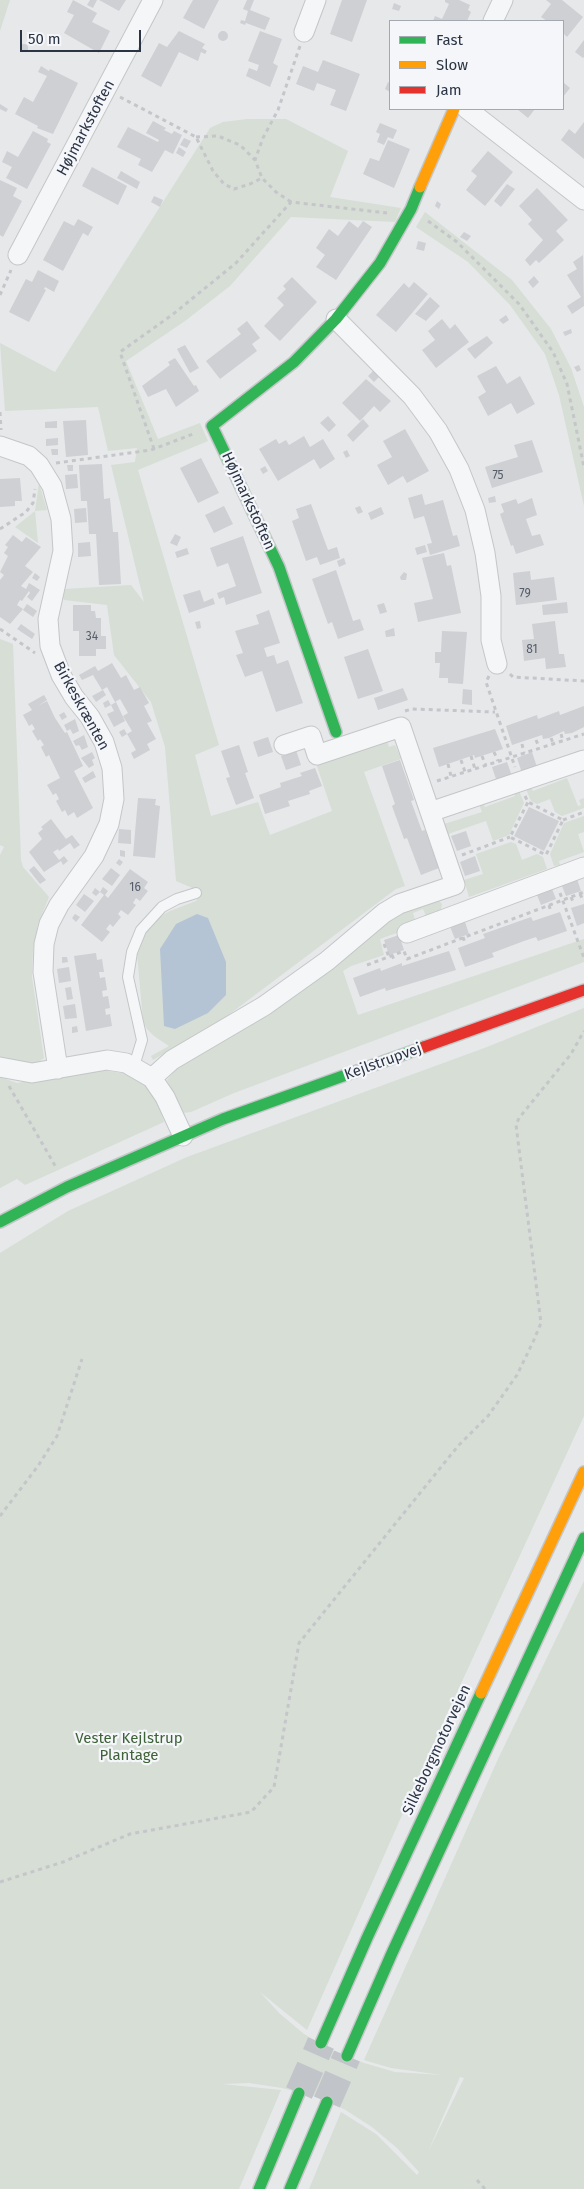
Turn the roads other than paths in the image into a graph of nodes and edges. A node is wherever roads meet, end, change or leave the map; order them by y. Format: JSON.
{"nodes":[{"id":1,"x":153,"y":0,"type":"edge"},
{"id":2,"x":316,"y":0,"type":"edge"},
{"id":3,"x":503,"y":0,"type":"edge"},
{"id":4,"x":494,"y":20,"type":"edge"},
{"id":5,"x":304,"y":32,"type":"road end"},
{"id":6,"x":454,"y":110,"type":"edge"},
{"id":7,"x":468,"y":110,"type":"edge"},
{"id":8,"x":584,"y":200,"type":"edge"},
{"id":9,"x":18,"y":255,"type":"road end"},
{"id":10,"x":336,"y":319,"type":"junction"},
{"id":11,"x":0,"y":446,"type":"edge"},
{"id":12,"x":497,"y":664,"type":"road end"},
{"id":13,"x":336,"y":732,"type":"dead end"},
{"id":14,"x":284,"y":745,"type":"dead end"},
{"id":15,"x":584,"y":760,"type":"edge"},
{"id":16,"x":430,"y":812,"type":"junction"},
{"id":17,"x":584,"y":867,"type":"edge"},
{"id":18,"x":445,"y":889,"type":"junction"},
{"id":19,"x":196,"y":893,"type":"dead end"},
{"id":20,"x":458,"y":914,"type":"junction"},
{"id":21,"x":407,"y":933,"type":"dead end"},
{"id":22,"x":584,"y":990,"type":"edge"},
{"id":23,"x":134,"y":1066,"type":"junction"},
{"id":24,"x":1,"y":1068,"type":"edge"},
{"id":25,"x":58,"y":1069,"type":"junction"},
{"id":26,"x":152,"y":1078,"type":"junction"},
{"id":27,"x":183,"y":1136,"type":"junction"},
{"id":28,"x":0,"y":1222,"type":"edge"},
{"id":29,"x":584,"y":1472,"type":"edge"},
{"id":30,"x":584,"y":1538,"type":"edge"},
{"id":31,"x":321,"y":2043,"type":"tunnel mouth"},
{"id":32,"x":347,"y":2056,"type":"tunnel mouth"},
{"id":33,"x":300,"y":2093,"type":"tunnel mouth"},
{"id":34,"x":327,"y":2102,"type":"tunnel mouth"},
{"id":35,"x":258,"y":2189,"type":"edge"},
{"id":36,"x":290,"y":2189,"type":"edge"}],
"edges":[{"from":1,"to":9,"type":"street","name":"Højmarkstoften"},
{"from":2,"to":5,"type":"street"},
{"from":3,"to":4,"type":"street"},
{"from":6,"to":10,"type":"main road"},
{"from":7,"to":8,"type":"street"},
{"from":10,"to":12,"type":"street"},
{"from":10,"to":13,"type":"main road","name":"Højmarkstoften"},
{"from":11,"to":25,"type":"street","name":"Birkeskrænten"},
{"from":14,"to":16,"type":"street"},
{"from":15,"to":16,"type":"street"},
{"from":16,"to":18,"type":"street"},
{"from":17,"to":20,"type":"street"},
{"from":18,"to":20,"type":"street"},
{"from":18,"to":26,"type":"street"},
{"from":19,"to":23,"type":"lane"},
{"from":20,"to":21,"type":"street"},
{"from":22,"to":27,"type":"main road","name":"Kejlstrupvej"},
{"from":23,"to":25,"type":"street"},
{"from":23,"to":26,"type":"street"},
{"from":24,"to":25,"type":"street"},
{"from":26,"to":27,"type":"street"},
{"from":27,"to":28,"type":"main road","name":"Kejlstrupvej"},
{"from":29,"to":31,"type":"main road","name":"Silkeborgmotorvejen"},
{"from":30,"to":32,"type":"main road"},
{"from":33,"to":35,"type":"main road"},
{"from":34,"to":36,"type":"main road"}]}
